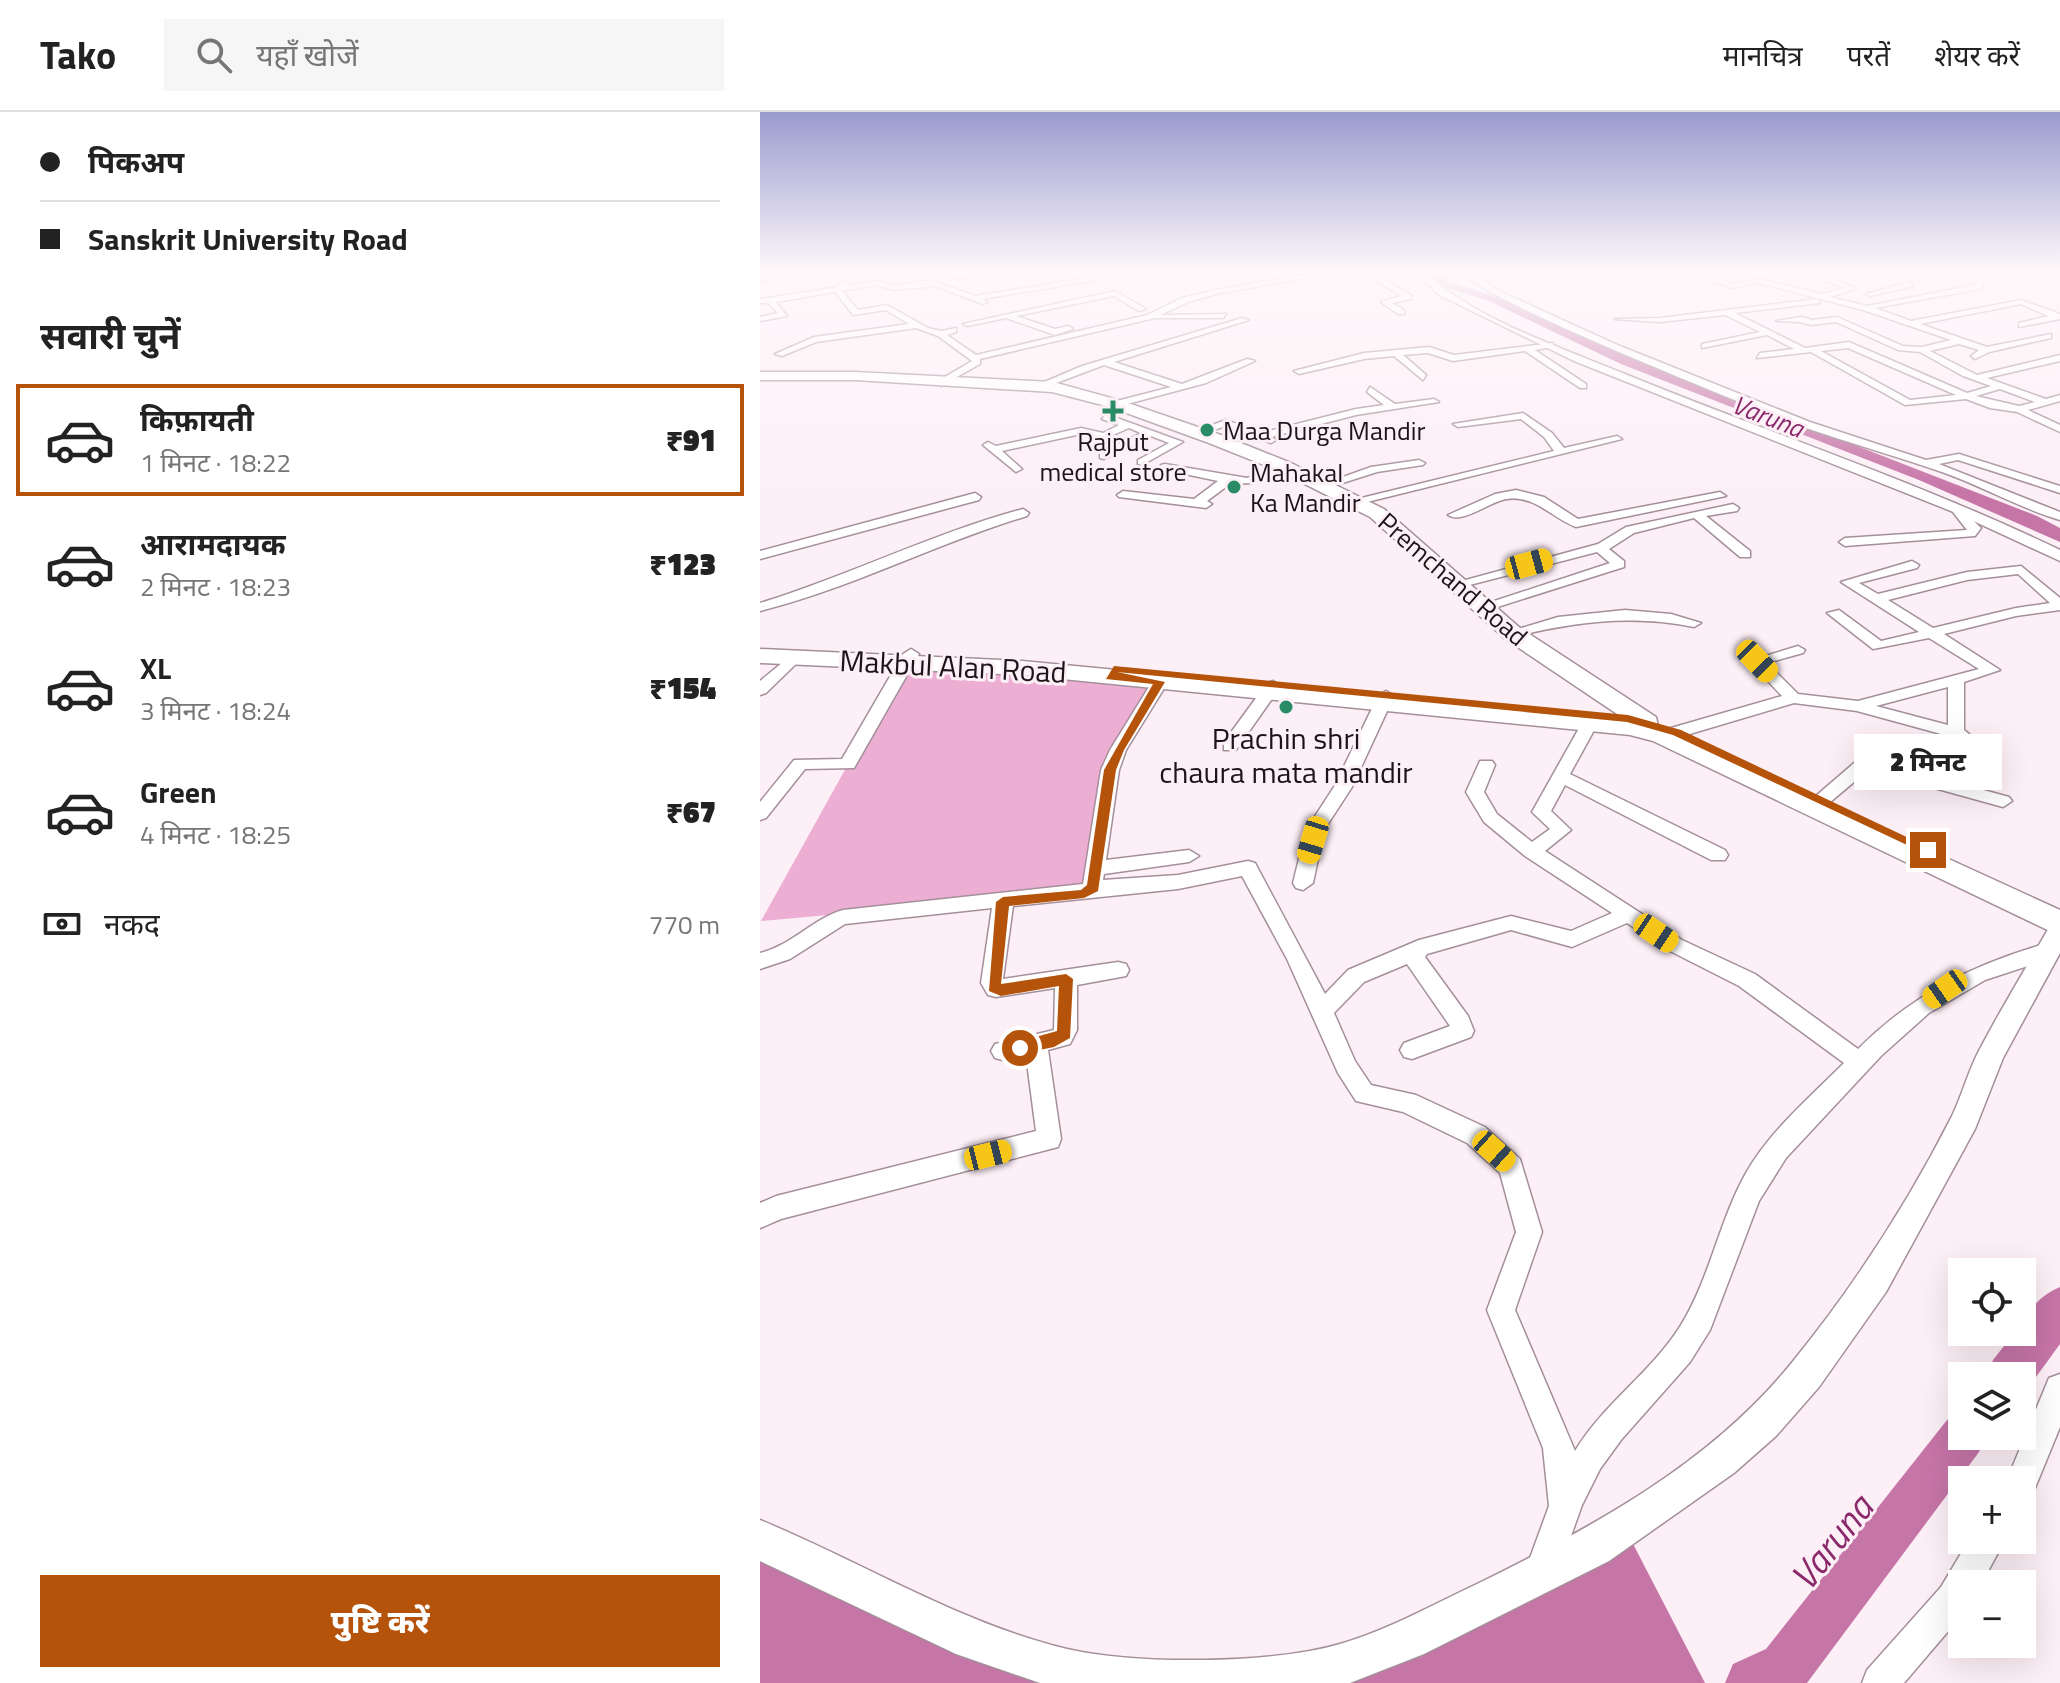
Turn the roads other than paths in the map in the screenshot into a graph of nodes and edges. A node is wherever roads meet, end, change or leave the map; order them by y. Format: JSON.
{"nodes":[{"id":1,"x":801,"y":345,"type":"edge"},
{"id":2,"x":955,"y":345,"type":"edge"},
{"id":3,"x":1050,"y":345,"type":"edge"},
{"id":4,"x":1164,"y":345,"type":"edge"},
{"id":5,"x":1492,"y":345,"type":"edge"},
{"id":6,"x":1518,"y":345,"type":"edge"},
{"id":7,"x":1533,"y":345,"type":"edge"},
{"id":8,"x":1551,"y":345,"type":"edge"},
{"id":9,"x":1611,"y":345,"type":"edge"},
{"id":10,"x":1764,"y":345,"type":"edge"},
{"id":11,"x":1794,"y":345,"type":"edge"},
{"id":12,"x":1846,"y":345,"type":"edge"},
{"id":13,"x":1850,"y":345,"type":"edge"},
{"id":14,"x":1895,"y":345,"type":"edge"},
{"id":15,"x":1941,"y":345,"type":"edge"},
{"id":16,"x":1972,"y":345,"type":"edge"},
{"id":17,"x":2007,"y":345,"type":"edge"},
{"id":18,"x":1481,"y":346,"type":"dead end"},
{"id":19,"x":1901,"y":348,"type":"junction"},
{"id":20,"x":1922,"y":350,"type":"junction"},
{"id":21,"x":1986,"y":350,"type":"junction"},
{"id":22,"x":1810,"y":352,"type":"junction"},
{"id":23,"x":779,"y":354,"type":"dead end"},
{"id":24,"x":1397,"y":354,"type":"junction"},
{"id":25,"x":1780,"y":354,"type":"junction"},
{"id":26,"x":1871,"y":355,"type":"junction"},
{"id":27,"x":1933,"y":355,"type":"junction"},
{"id":28,"x":1760,"y":356,"type":"dead end"},
{"id":29,"x":1975,"y":356,"type":"dead end"},
{"id":30,"x":974,"y":358,"type":"junction"},
{"id":31,"x":2060,"y":358,"type":"edge"},
{"id":32,"x":1896,"y":359,"type":"dead end"},
{"id":33,"x":1250,"y":361,"type":"dead end"},
{"id":34,"x":1107,"y":363,"type":"junction"},
{"id":35,"x":1198,"y":370,"type":"dead end"},
{"id":36,"x":1299,"y":371,"type":"dead end"},
{"id":37,"x":2002,"y":371,"type":"junction"},
{"id":38,"x":1963,"y":373,"type":"junction"},
{"id":39,"x":760,"y":377,"type":"edge"},
{"id":40,"x":1423,"y":377,"type":"dead end"},
{"id":41,"x":1976,"y":378,"type":"junction"},
{"id":42,"x":1931,"y":379,"type":"junction"},
{"id":43,"x":1909,"y":381,"type":"junction"},
{"id":44,"x":942,"y":382,"type":"junction"},
{"id":45,"x":1170,"y":383,"type":"junction"},
{"id":46,"x":1040,"y":386,"type":"junction"},
{"id":47,"x":1583,"y":386,"type":"dead end"},
{"id":48,"x":1183,"y":387,"type":"junction"},
{"id":49,"x":1998,"y":387,"type":"junction"},
{"id":50,"x":1370,"y":390,"type":"dead end"},
{"id":51,"x":1068,"y":391,"type":"junction"},
{"id":52,"x":2060,"y":398,"type":"edge"},
{"id":53,"x":1965,"y":399,"type":"junction"},
{"id":54,"x":1434,"y":402,"type":"dead end"},
{"id":55,"x":2046,"y":402,"type":"junction"},
{"id":56,"x":1942,"y":403,"type":"junction"},
{"id":57,"x":1393,"y":407,"type":"junction"},
{"id":58,"x":1111,"y":410,"type":"junction"},
{"id":59,"x":2023,"y":411,"type":"junction"},
{"id":60,"x":2006,"y":417,"type":"junction"},
{"id":61,"x":1991,"y":420,"type":"dead end"},
{"id":62,"x":1167,"y":422,"type":"junction"},
{"id":63,"x":1458,"y":424,"type":"dead end"},
{"id":64,"x":1128,"y":425,"type":"junction"},
{"id":65,"x":2060,"y":429,"type":"edge"},
{"id":66,"x":1146,"y":432,"type":"junction"},
{"id":67,"x":1200,"y":435,"type":"junction"},
{"id":68,"x":1261,"y":436,"type":"junction"},
{"id":69,"x":1617,"y":439,"type":"dead end"},
{"id":70,"x":1278,"y":443,"type":"dead end"},
{"id":71,"x":1560,"y":451,"type":"junction"},
{"id":72,"x":1104,"y":456,"type":"dead end"},
{"id":73,"x":1142,"y":462,"type":"dead end"},
{"id":74,"x":1419,"y":463,"type":"dead end"},
{"id":75,"x":1925,"y":463,"type":"junction"},
{"id":76,"x":1016,"y":469,"type":"dead end"},
{"id":77,"x":1279,"y":470,"type":"junction"},
{"id":78,"x":1168,"y":471,"type":"dead end"},
{"id":79,"x":1228,"y":480,"type":"junction"},
{"id":80,"x":1324,"y":486,"type":"junction"},
{"id":81,"x":1150,"y":487,"type":"dead end"},
{"id":82,"x":2060,"y":490,"type":"edge"},
{"id":83,"x":1123,"y":495,"type":"dead end"},
{"id":84,"x":1137,"y":496,"type":"junction"},
{"id":85,"x":1720,"y":496,"type":"dead end"},
{"id":86,"x":975,"y":497,"type":"dead end"},
{"id":87,"x":1355,"y":501,"type":"junction"},
{"id":88,"x":1196,"y":503,"type":"junction"},
{"id":89,"x":1210,"y":504,"type":"dead end"},
{"id":90,"x":1955,"y":507,"type":"junction"},
{"id":91,"x":1733,"y":508,"type":"dead end"},
{"id":92,"x":1651,"y":510,"type":"junction"},
{"id":93,"x":1023,"y":513,"type":"dead end"},
{"id":94,"x":1696,"y":514,"type":"junction"},
{"id":95,"x":1454,"y":515,"type":"dead end"},
{"id":96,"x":2060,"y":516,"type":"edge"},
{"id":97,"x":1600,"y":520,"type":"junction"},
{"id":98,"x":1662,"y":521,"type":"junction"},
{"id":99,"x":1620,"y":537,"type":"junction"},
{"id":100,"x":1845,"y":542,"type":"dead end"},
{"id":101,"x":1600,"y":548,"type":"junction"},
{"id":102,"x":1745,"y":554,"type":"dead end"},
{"id":103,"x":760,"y":555,"type":"edge"},
{"id":104,"x":2060,"y":556,"type":"edge"},
{"id":105,"x":1912,"y":565,"type":"dead end"},
{"id":106,"x":1458,"y":584,"type":"junction"},
{"id":107,"x":1876,"y":599,"type":"junction"},
{"id":108,"x":2060,"y":605,"type":"edge"},
{"id":109,"x":760,"y":607,"type":"edge"},
{"id":110,"x":1483,"y":607,"type":"junction"},
{"id":111,"x":1834,"y":613,"type":"dead end"},
{"id":112,"x":1694,"y":623,"type":"dead end"},
{"id":113,"x":1512,"y":633,"type":"junction"},
{"id":114,"x":1929,"y":633,"type":"junction"},
{"id":115,"x":760,"y":649,"type":"edge"},
{"id":116,"x":1798,"y":650,"type":"dead end"},
{"id":117,"x":760,"y":656,"type":"edge"},
{"id":118,"x":794,"y":658,"type":"junction"},
{"id":119,"x":908,"y":658,"type":"junction"},
{"id":120,"x":1112,"y":673,"type":"junction"},
{"id":121,"x":1956,"y":680,"type":"junction"},
{"id":122,"x":1160,"y":682,"type":"junction"},
{"id":123,"x":1270,"y":689,"type":"junction"},
{"id":124,"x":760,"y":690,"type":"edge"},
{"id":125,"x":1793,"y":698,"type":"junction"},
{"id":126,"x":1384,"y":700,"type":"junction"},
{"id":127,"x":1858,"y":706,"type":"junction"},
{"id":128,"x":1616,"y":718,"type":"junction"},
{"id":129,"x":1590,"y":723,"type":"junction"},
{"id":130,"x":1647,"y":723,"type":"junction"},
{"id":131,"x":1677,"y":732,"type":"junction"},
{"id":132,"x":1956,"y":732,"type":"junction"},
{"id":133,"x":1230,"y":746,"type":"dead end"},
{"id":134,"x":1486,"y":765,"type":"dead end"},
{"id":135,"x":1990,"y":772,"type":"dead end"},
{"id":136,"x":1560,"y":776,"type":"junction"},
{"id":137,"x":1823,"y":799,"type":"junction"},
{"id":138,"x":2003,"y":801,"type":"dead end"},
{"id":139,"x":760,"y":814,"type":"edge"},
{"id":140,"x":1532,"y":851,"type":"junction"},
{"id":141,"x":1718,"y":855,"type":"dead end"},
{"id":142,"x":1189,"y":856,"type":"dead end"},
{"id":143,"x":1095,"y":878,"type":"junction"},
{"id":144,"x":1303,"y":883,"type":"dead end"},
{"id":145,"x":2003,"y":891,"type":"junction"},
{"id":146,"x":1003,"y":902,"type":"junction"},
{"id":147,"x":2060,"y":913,"type":"edge"},
{"id":148,"x":1627,"y":915,"type":"junction"},
{"id":149,"x":2056,"y":935,"type":"edge"},
{"id":150,"x":1415,"y":952,"type":"junction"},
{"id":151,"x":760,"y":961,"type":"edge"},
{"id":152,"x":1118,"y":970,"type":"dead end"},
{"id":153,"x":1066,"y":979,"type":"junction"},
{"id":154,"x":1321,"y":1012,"type":"junction"},
{"id":155,"x":1036,"y":1045,"type":"junction"},
{"id":156,"x":1412,"y":1050,"type":"dead end"},
{"id":157,"x":1003,"y":1051,"type":"dead end"},
{"id":158,"x":1859,"y":1062,"type":"junction"},
{"id":159,"x":760,"y":1216,"type":"edge"},
{"id":160,"x":2060,"y":1389,"type":"edge"},
{"id":161,"x":2029,"y":1466,"type":"edge"},
{"id":162,"x":1565,"y":1505,"type":"junction"},
{"id":163,"x":760,"y":1540,"type":"edge"},
{"id":164,"x":1980,"y":1554,"type":"edge"},
{"id":165,"x":1542,"y":1573,"type":"junction"},
{"id":166,"x":1880,"y":1683,"type":"edge"}],
"edges":[{"from":1,"to":23,"type":"street"},
{"from":2,"to":30,"type":"street"},
{"from":3,"to":30,"type":"street"},
{"from":4,"to":34,"type":"street"},
{"from":5,"to":18,"type":"street"},
{"from":6,"to":24,"type":"street"},
{"from":7,"to":47,"type":"street"},
{"from":8,"to":90,"type":"street"},
{"from":9,"to":75,"type":"street"},
{"from":10,"to":25,"type":"street"},
{"from":11,"to":22,"type":"street"},
{"from":12,"to":22,"type":"street"},
{"from":13,"to":26,"type":"street"},
{"from":14,"to":19,"type":"street"},
{"from":15,"to":20,"type":"street"},
{"from":16,"to":21,"type":"street"},
{"from":17,"to":21,"type":"street"},
{"from":19,"to":20,"type":"street"},
{"from":19,"to":26,"type":"street"},
{"from":20,"to":27,"type":"street"},
{"from":21,"to":29,"type":"street"},
{"from":22,"to":25,"type":"street"},
{"from":22,"to":56,"type":"street"},
{"from":24,"to":36,"type":"street"},
{"from":24,"to":40,"type":"street"},
{"from":25,"to":28,"type":"street"},
{"from":26,"to":42,"type":"street"},
{"from":26,"to":43,"type":"street"},
{"from":27,"to":32,"type":"street"},
{"from":27,"to":38,"type":"street"},
{"from":30,"to":44,"type":"street"},
{"from":31,"to":37,"type":"street"},
{"from":33,"to":48,"type":"street"},
{"from":34,"to":45,"type":"street"},
{"from":34,"to":46,"type":"street"},
{"from":35,"to":45,"type":"street"},
{"from":37,"to":38,"type":"street"},
{"from":37,"to":41,"type":"street"},
{"from":38,"to":41,"type":"street"},
{"from":39,"to":44,"type":"highway","name":"Premchand Road"},
{"from":41,"to":49,"type":"street"},
{"from":42,"to":43,"type":"street"},
{"from":42,"to":53,"type":"street"},
{"from":43,"to":56,"type":"street"},
{"from":44,"to":46,"type":"highway","name":"Premchand Road"},
{"from":44,"to":51,"type":"highway","name":"Premchand Road"},
{"from":45,"to":48,"type":"street"},
{"from":46,"to":51,"type":"highway","name":"Premchand Road"},
{"from":48,"to":58,"type":"street"},
{"from":49,"to":53,"type":"street"},
{"from":49,"to":55,"type":"street"},
{"from":50,"to":57,"type":"street"},
{"from":51,"to":58,"type":"highway","name":"Premchand Road"},
{"from":52,"to":55,"type":"street"},
{"from":53,"to":56,"type":"street"},
{"from":53,"to":59,"type":"street"},
{"from":53,"to":60,"type":"street"},
{"from":54,"to":57,"type":"street"},
{"from":55,"to":59,"type":"street"},
{"from":57,"to":68,"type":"street"},
{"from":58,"to":62,"type":"highway","name":"Premchand Road"},
{"from":58,"to":64,"type":"street"},
{"from":59,"to":60,"type":"street"},
{"from":59,"to":65,"type":"street"},
{"from":60,"to":61,"type":"street"},
{"from":62,"to":66,"type":"street"},
{"from":62,"to":67,"type":"highway","name":"Premchand Road"},
{"from":63,"to":71,"type":"street"},
{"from":64,"to":66,"type":"street"},
{"from":64,"to":76,"type":"street"},
{"from":66,"to":72,"type":"street"},
{"from":66,"to":73,"type":"street"},
{"from":67,"to":68,"type":"street"},
{"from":67,"to":77,"type":"highway","name":"Premchand Road"},
{"from":67,"to":80,"type":"highway","name":"Premchand Road"},
{"from":68,"to":70,"type":"street"},
{"from":69,"to":71,"type":"street"},
{"from":71,"to":87,"type":"street"},
{"from":74,"to":80,"type":"street"},
{"from":75,"to":82,"type":"street"},
{"from":75,"to":96,"type":"street"},
{"from":77,"to":79,"type":"street"},
{"from":77,"to":128,"type":"highway","name":"Premchand Road"},
{"from":78,"to":79,"type":"street"},
{"from":79,"to":88,"type":"street"},
{"from":80,"to":87,"type":"highway","name":"Premchand Road"},
{"from":81,"to":84,"type":"street"},
{"from":83,"to":84,"type":"street"},
{"from":84,"to":88,"type":"street"},
{"from":85,"to":92,"type":"street"},
{"from":86,"to":103,"type":"street"},
{"from":87,"to":106,"type":"highway","name":"Premchand Road"},
{"from":88,"to":89,"type":"street"},
{"from":90,"to":100,"type":"street"},
{"from":90,"to":104,"type":"street"},
{"from":91,"to":94,"type":"street"},
{"from":92,"to":97,"type":"street"},
{"from":92,"to":98,"type":"street"},
{"from":93,"to":109,"type":"street"},
{"from":94,"to":98,"type":"street"},
{"from":94,"to":102,"type":"street"},
{"from":95,"to":97,"type":"street"},
{"from":97,"to":99,"type":"street"},
{"from":98,"to":99,"type":"street"},
{"from":99,"to":101,"type":"street"},
{"from":101,"to":106,"type":"street"},
{"from":101,"to":110,"type":"street"},
{"from":105,"to":107,"type":"street"},
{"from":106,"to":110,"type":"highway","name":"Premchand Road"},
{"from":107,"to":108,"type":"street"},
{"from":107,"to":114,"type":"street"},
{"from":108,"to":114,"type":"street"},
{"from":110,"to":113,"type":"highway","name":"Premchand Road"},
{"from":111,"to":114,"type":"street"},
{"from":112,"to":113,"type":"street"},
{"from":113,"to":130,"type":"highway","name":"Premchand Road"},
{"from":114,"to":121,"type":"street"},
{"from":115,"to":119,"type":"highway","name":"Makbul Alan Road"},
{"from":116,"to":125,"type":"street"},
{"from":117,"to":118,"type":"highway","name":"Makbul Alan Road"},
{"from":118,"to":119,"type":"highway","name":"Makbul Alan Road"},
{"from":118,"to":124,"type":"street"},
{"from":119,"to":120,"type":"highway","name":"Makbul Alan Road"},
{"from":119,"to":139,"type":"street"},
{"from":120,"to":122,"type":"highway","name":"Makbul Alan Road"},
{"from":120,"to":123,"type":"highway","name":"Makbul Alan Road"},
{"from":121,"to":127,"type":"street"},
{"from":121,"to":132,"type":"street"},
{"from":122,"to":123,"type":"highway","name":"Makbul Alan Road"},
{"from":122,"to":143,"type":"street"},
{"from":123,"to":126,"type":"highway","name":"Makbul Alan Road"},
{"from":123,"to":133,"type":"street"},
{"from":125,"to":127,"type":"street"},
{"from":125,"to":131,"type":"street"},
{"from":126,"to":128,"type":"highway","name":"Makbul Alan Road"},
{"from":126,"to":129,"type":"highway","name":"Makbul Alan Road"},
{"from":126,"to":144,"type":"street"},
{"from":127,"to":132,"type":"street"},
{"from":128,"to":130,"type":"highway","name":"Makbul Alan Road"},
{"from":129,"to":136,"type":"street"},
{"from":129,"to":145,"type":"highway","name":"Makbul Alan Road"},
{"from":130,"to":131,"type":"highway","name":"Makbul Alan Road"},
{"from":131,"to":137,"type":"highway","name":"Makbul Alan Road"},
{"from":132,"to":135,"type":"street"},
{"from":134,"to":140,"type":"street"},
{"from":136,"to":140,"type":"street"},
{"from":136,"to":141,"type":"street"},
{"from":137,"to":138,"type":"street"},
{"from":137,"to":145,"type":"highway","name":"Makbul Alan Road"},
{"from":140,"to":148,"type":"street"},
{"from":142,"to":143,"type":"street"},
{"from":143,"to":146,"type":"street"},
{"from":143,"to":154,"type":"street"},
{"from":145,"to":147,"type":"highway"},
{"from":145,"to":149,"type":"highway","name":"Makbul Alan Road"},
{"from":146,"to":151,"type":"street"},
{"from":146,"to":153,"type":"street"},
{"from":148,"to":150,"type":"street"},
{"from":148,"to":158,"type":"street"},
{"from":149,"to":158,"type":"street"},
{"from":149,"to":165,"type":"street"},
{"from":150,"to":154,"type":"street"},
{"from":150,"to":156,"type":"street"},
{"from":152,"to":153,"type":"street"},
{"from":153,"to":155,"type":"street"},
{"from":154,"to":162,"type":"street"},
{"from":155,"to":157,"type":"street"},
{"from":155,"to":159,"type":"street"},
{"from":158,"to":162,"type":"street"},
{"from":160,"to":161,"type":"street"},
{"from":162,"to":165,"type":"street"},
{"from":163,"to":165,"type":"street"},
{"from":164,"to":166,"type":"street"}]}
